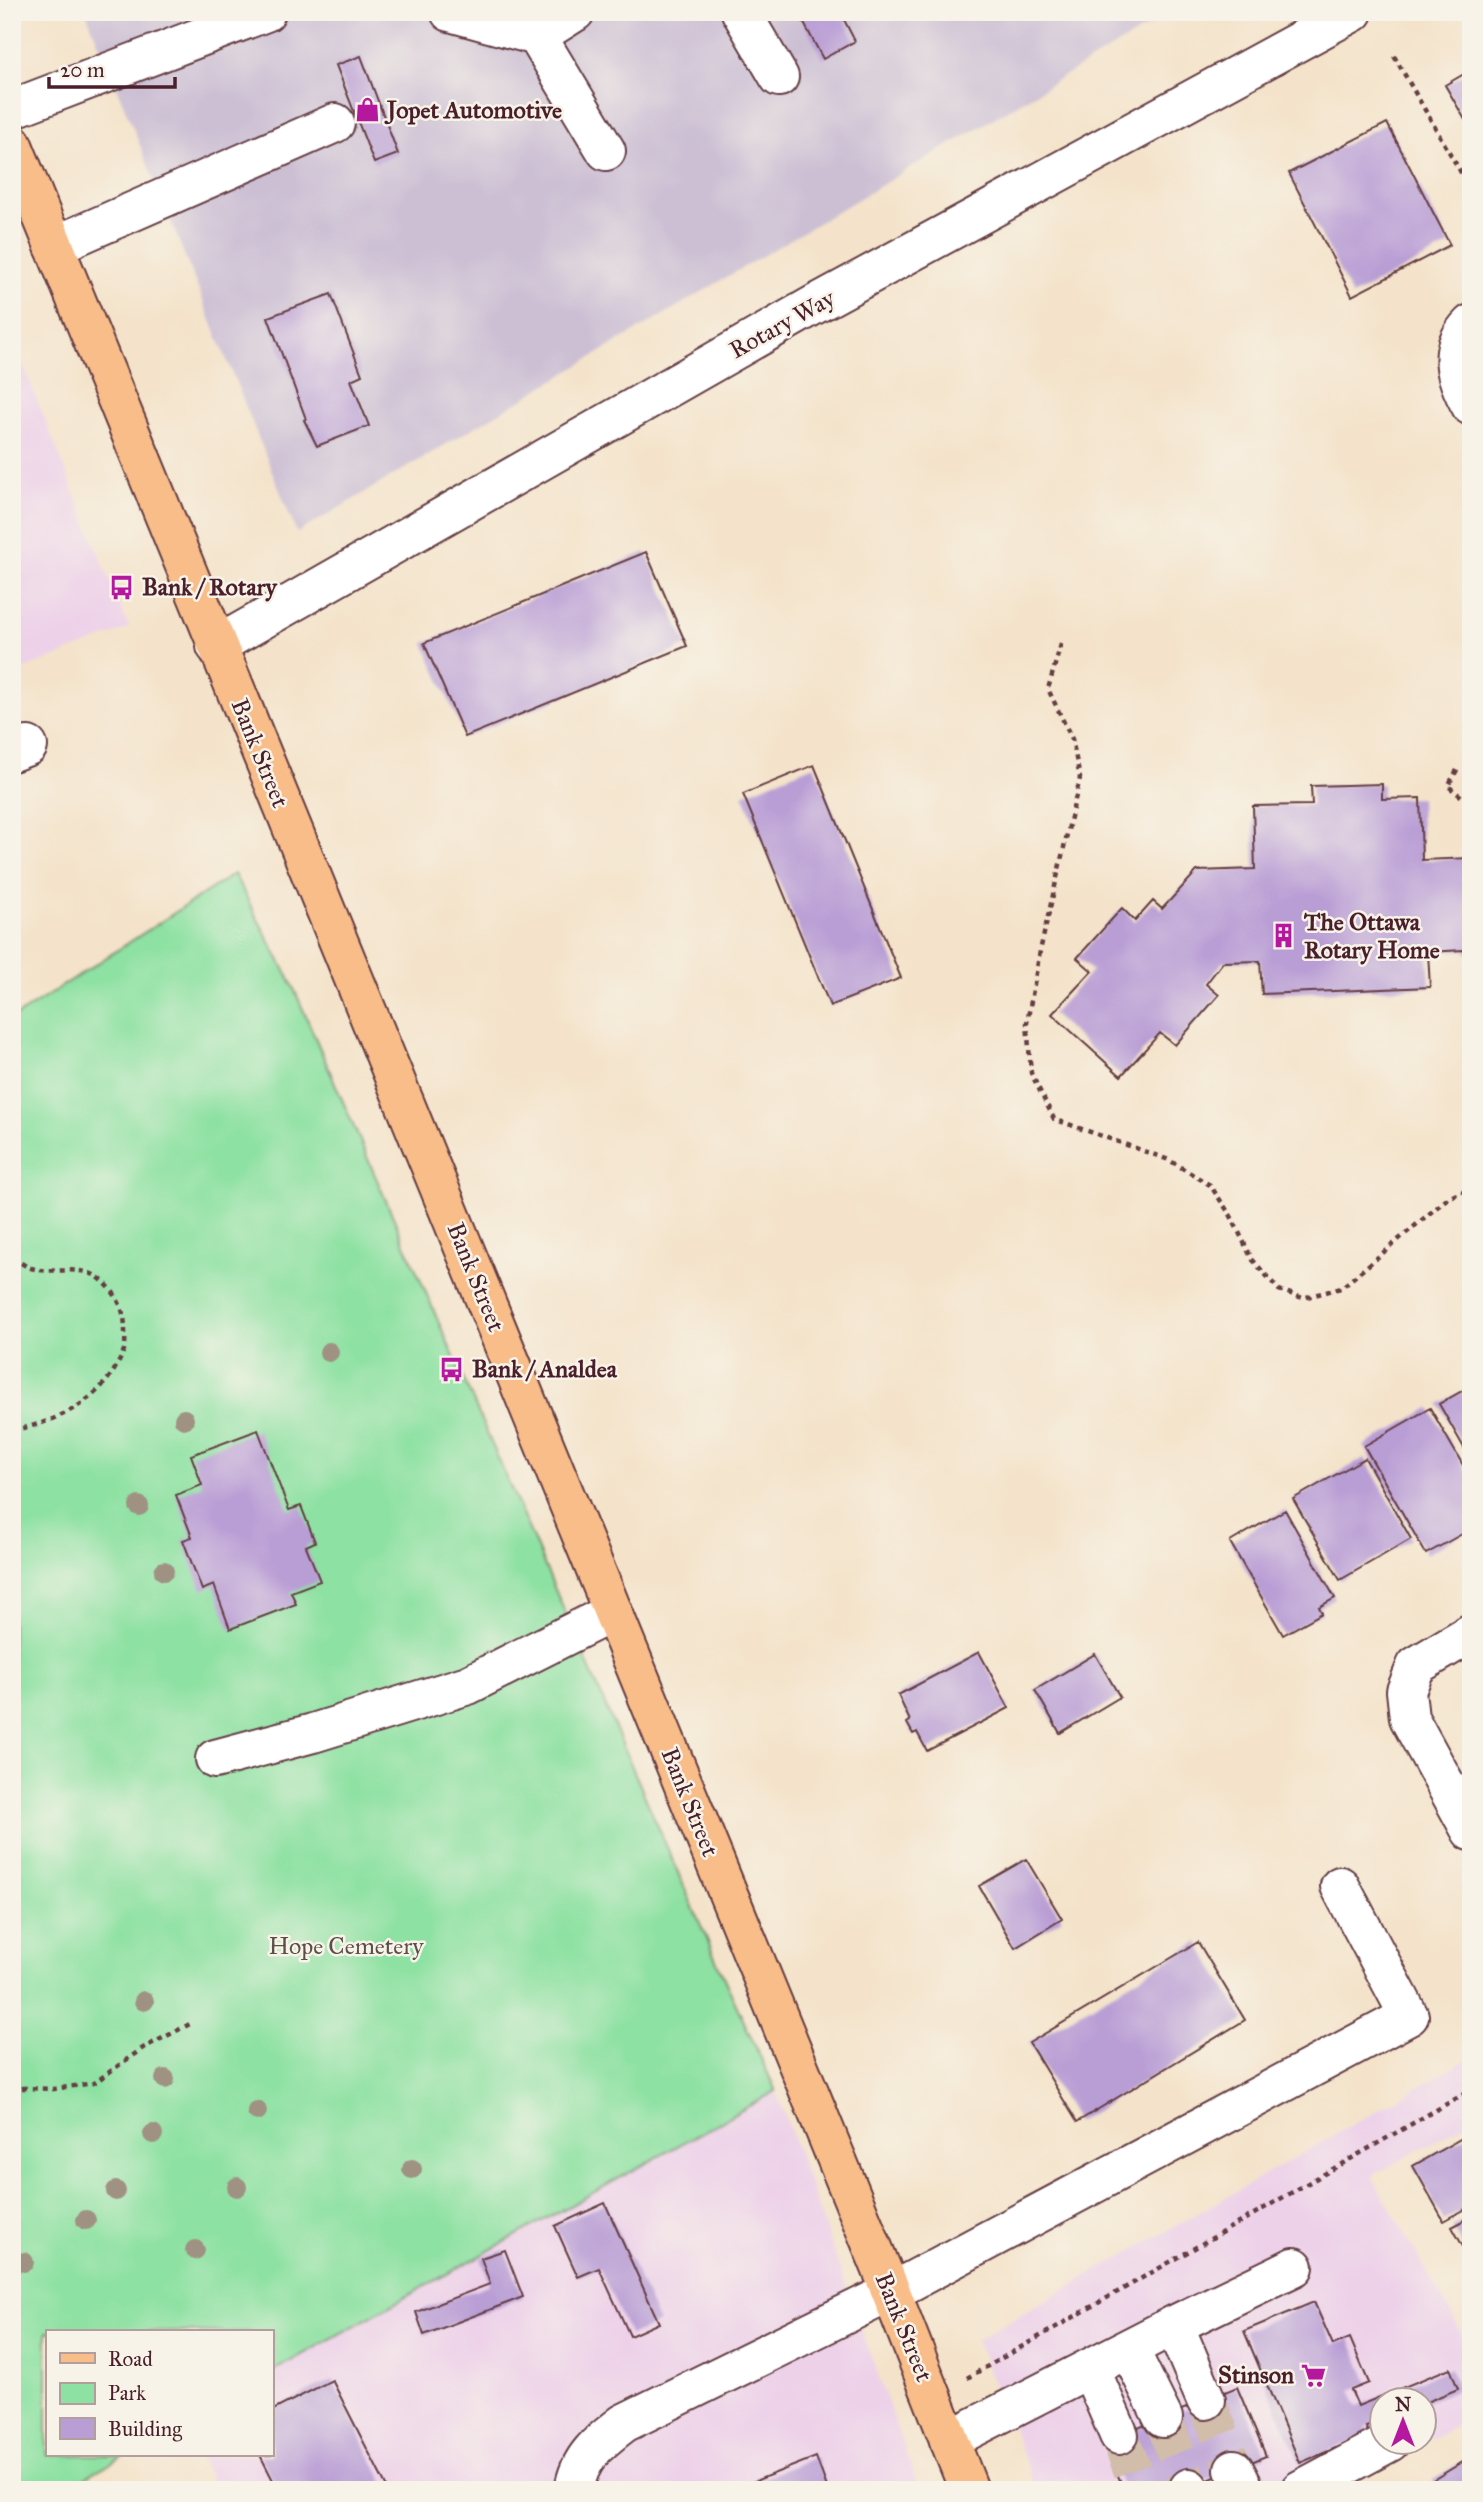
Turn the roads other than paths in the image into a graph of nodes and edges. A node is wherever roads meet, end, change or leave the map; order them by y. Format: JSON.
{"nodes":[{"id":1,"x":266,"y":12,"type":"edge"},
{"id":2,"x":450,"y":12,"type":"edge"},
{"id":3,"x":575,"y":12,"type":"edge"},
{"id":4,"x":741,"y":12,"type":"edge"},
{"id":5,"x":1353,"y":12,"type":"edge"},
{"id":6,"x":537,"y":36,"type":"junction"},
{"id":7,"x":779,"y":77,"type":"dead end"},
{"id":8,"x":12,"y":109,"type":"edge"},
{"id":9,"x":335,"y":123,"type":"dead end"},
{"id":10,"x":12,"y":143,"type":"edge"},
{"id":11,"x":606,"y":151,"type":"dead end"},
{"id":12,"x":54,"y":247,"type":"junction"},
{"id":13,"x":1471,"y":324,"type":"edge"},
{"id":14,"x":1471,"y":406,"type":"edge"},
{"id":15,"x":216,"y":646,"type":"junction"},
{"id":16,"x":613,"y":1612,"type":"junction"},
{"id":17,"x":1471,"y":1633,"type":"edge"},
{"id":18,"x":215,"y":1759,"type":"dead end"},
{"id":19,"x":1471,"y":1831,"type":"edge"},
{"id":20,"x":1340,"y":1885,"type":"dead end"},
{"id":21,"x":1294,"y":2267,"type":"dead end"},
{"id":22,"x":891,"y":2292,"type":"junction"},
{"id":23,"x":1174,"y":2325,"type":"junction"},
{"id":24,"x":1129,"y":2349,"type":"junction"},
{"id":25,"x":1090,"y":2368,"type":"junction"},
{"id":26,"x":1206,"y":2400,"type":"tunnel mouth"},
{"id":27,"x":1163,"y":2418,"type":"tunnel mouth"},
{"id":28,"x":1119,"y":2435,"type":"tunnel mouth"},
{"id":29,"x":949,"y":2440,"type":"junction"},
{"id":30,"x":1368,"y":2454,"type":"edge"},
{"id":31,"x":574,"y":2490,"type":"edge"},
{"id":32,"x":969,"y":2490,"type":"edge"},
{"id":33,"x":1300,"y":2490,"type":"edge"}],
"edges":[{"from":1,"to":8,"type":"street"},
{"from":2,"to":6,"type":"street"},
{"from":3,"to":6,"type":"street"},
{"from":4,"to":7,"type":"street"},
{"from":5,"to":15,"type":"street","name":"Rotary Way"},
{"from":6,"to":11,"type":"street"},
{"from":9,"to":12,"type":"street"},
{"from":10,"to":12,"type":"main road","name":"Bank Street"},
{"from":12,"to":15,"type":"main road","name":"Bank Street"},
{"from":13,"to":14,"type":"street"},
{"from":15,"to":16,"type":"main road","name":"Bank Street"},
{"from":16,"to":18,"type":"street"},
{"from":16,"to":22,"type":"main road","name":"Bank Street"},
{"from":17,"to":19,"type":"street"},
{"from":20,"to":22,"type":"street"},
{"from":21,"to":23,"type":"street"},
{"from":22,"to":29,"type":"main road","name":"Bank Street"},
{"from":22,"to":31,"type":"street"},
{"from":23,"to":24,"type":"street"},
{"from":23,"to":26,"type":"street"},
{"from":24,"to":25,"type":"street"},
{"from":24,"to":27,"type":"street"},
{"from":25,"to":28,"type":"street"},
{"from":25,"to":29,"type":"street"},
{"from":29,"to":32,"type":"main road","name":"Bank Street"},
{"from":30,"to":33,"type":"street"}]}
